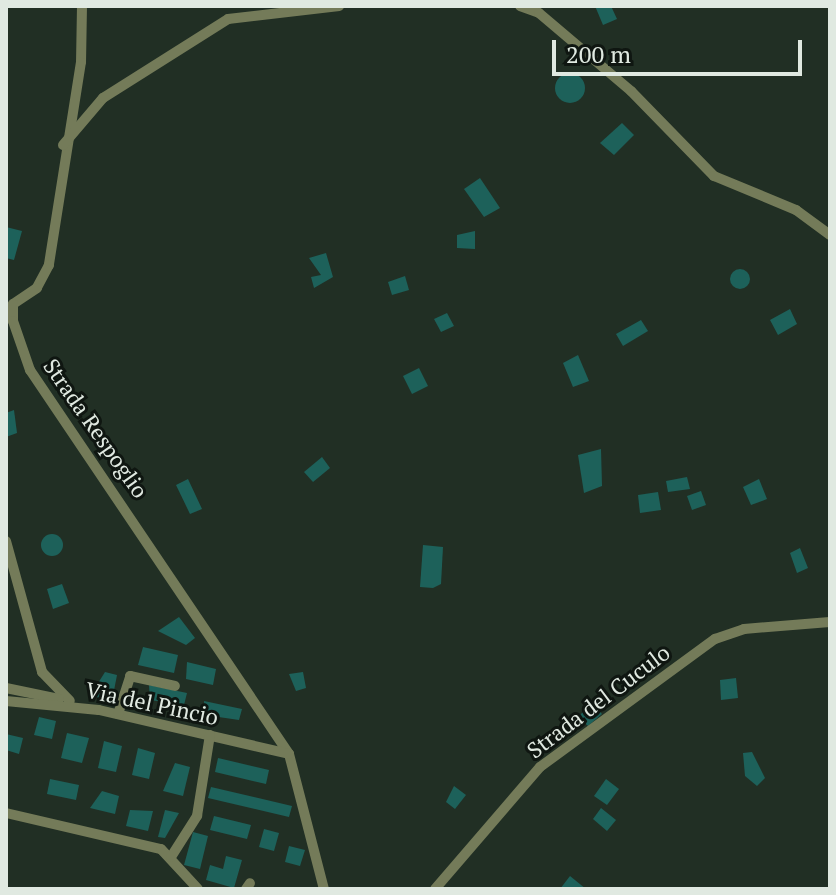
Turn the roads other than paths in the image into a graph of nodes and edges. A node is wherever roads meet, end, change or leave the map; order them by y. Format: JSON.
{"nodes":[{"id":1,"x":82,"y":6,"type":"edge"},
{"id":2,"x":339,"y":6,"type":"edge"},
{"id":3,"x":520,"y":6,"type":"edge"},
{"id":4,"x":63,"y":145,"type":"junction"},
{"id":5,"x":830,"y":235,"type":"edge"},
{"id":6,"x":6,"y":541,"type":"edge"},
{"id":7,"x":830,"y":622,"type":"edge"},
{"id":8,"x":175,"y":686,"type":"dead end"},
{"id":9,"x":6,"y":688,"type":"edge"},
{"id":10,"x":6,"y":701,"type":"edge"},
{"id":11,"x":70,"y":701,"type":"junction"},
{"id":12,"x":99,"y":710,"type":"junction"},
{"id":13,"x":118,"y":714,"type":"junction"},
{"id":14,"x":210,"y":735,"type":"junction"},
{"id":15,"x":289,"y":754,"type":"junction"},
{"id":16,"x":6,"y":813,"type":"edge"},
{"id":17,"x":171,"y":857,"type":"junction"},
{"id":18,"x":198,"y":889,"type":"edge"},
{"id":19,"x":324,"y":889,"type":"edge"},
{"id":20,"x":435,"y":889,"type":"edge"}],
"edges":[{"from":1,"to":4,"type":"street","name":"Strada Respoglio"},
{"from":2,"to":4,"type":"street"},
{"from":3,"to":5,"type":"street"},
{"from":4,"to":15,"type":"street","name":"Strada Respoglio"},
{"from":6,"to":11,"type":"street"},
{"from":7,"to":20,"type":"street","name":"Strada del Cuculo"},
{"from":8,"to":13,"type":"street"},
{"from":9,"to":11,"type":"street"},
{"from":10,"to":12,"type":"street","name":"Via del Pincio"},
{"from":11,"to":12,"type":"street"},
{"from":12,"to":13,"type":"street","name":"Via del Pincio"},
{"from":13,"to":14,"type":"street","name":"Via del Pincio"},
{"from":14,"to":15,"type":"street","name":"Via del Pincio"},
{"from":14,"to":17,"type":"street"},
{"from":15,"to":19,"type":"street","name":"Strada Respoglio"},
{"from":16,"to":17,"type":"street"},
{"from":17,"to":18,"type":"street"}]}
